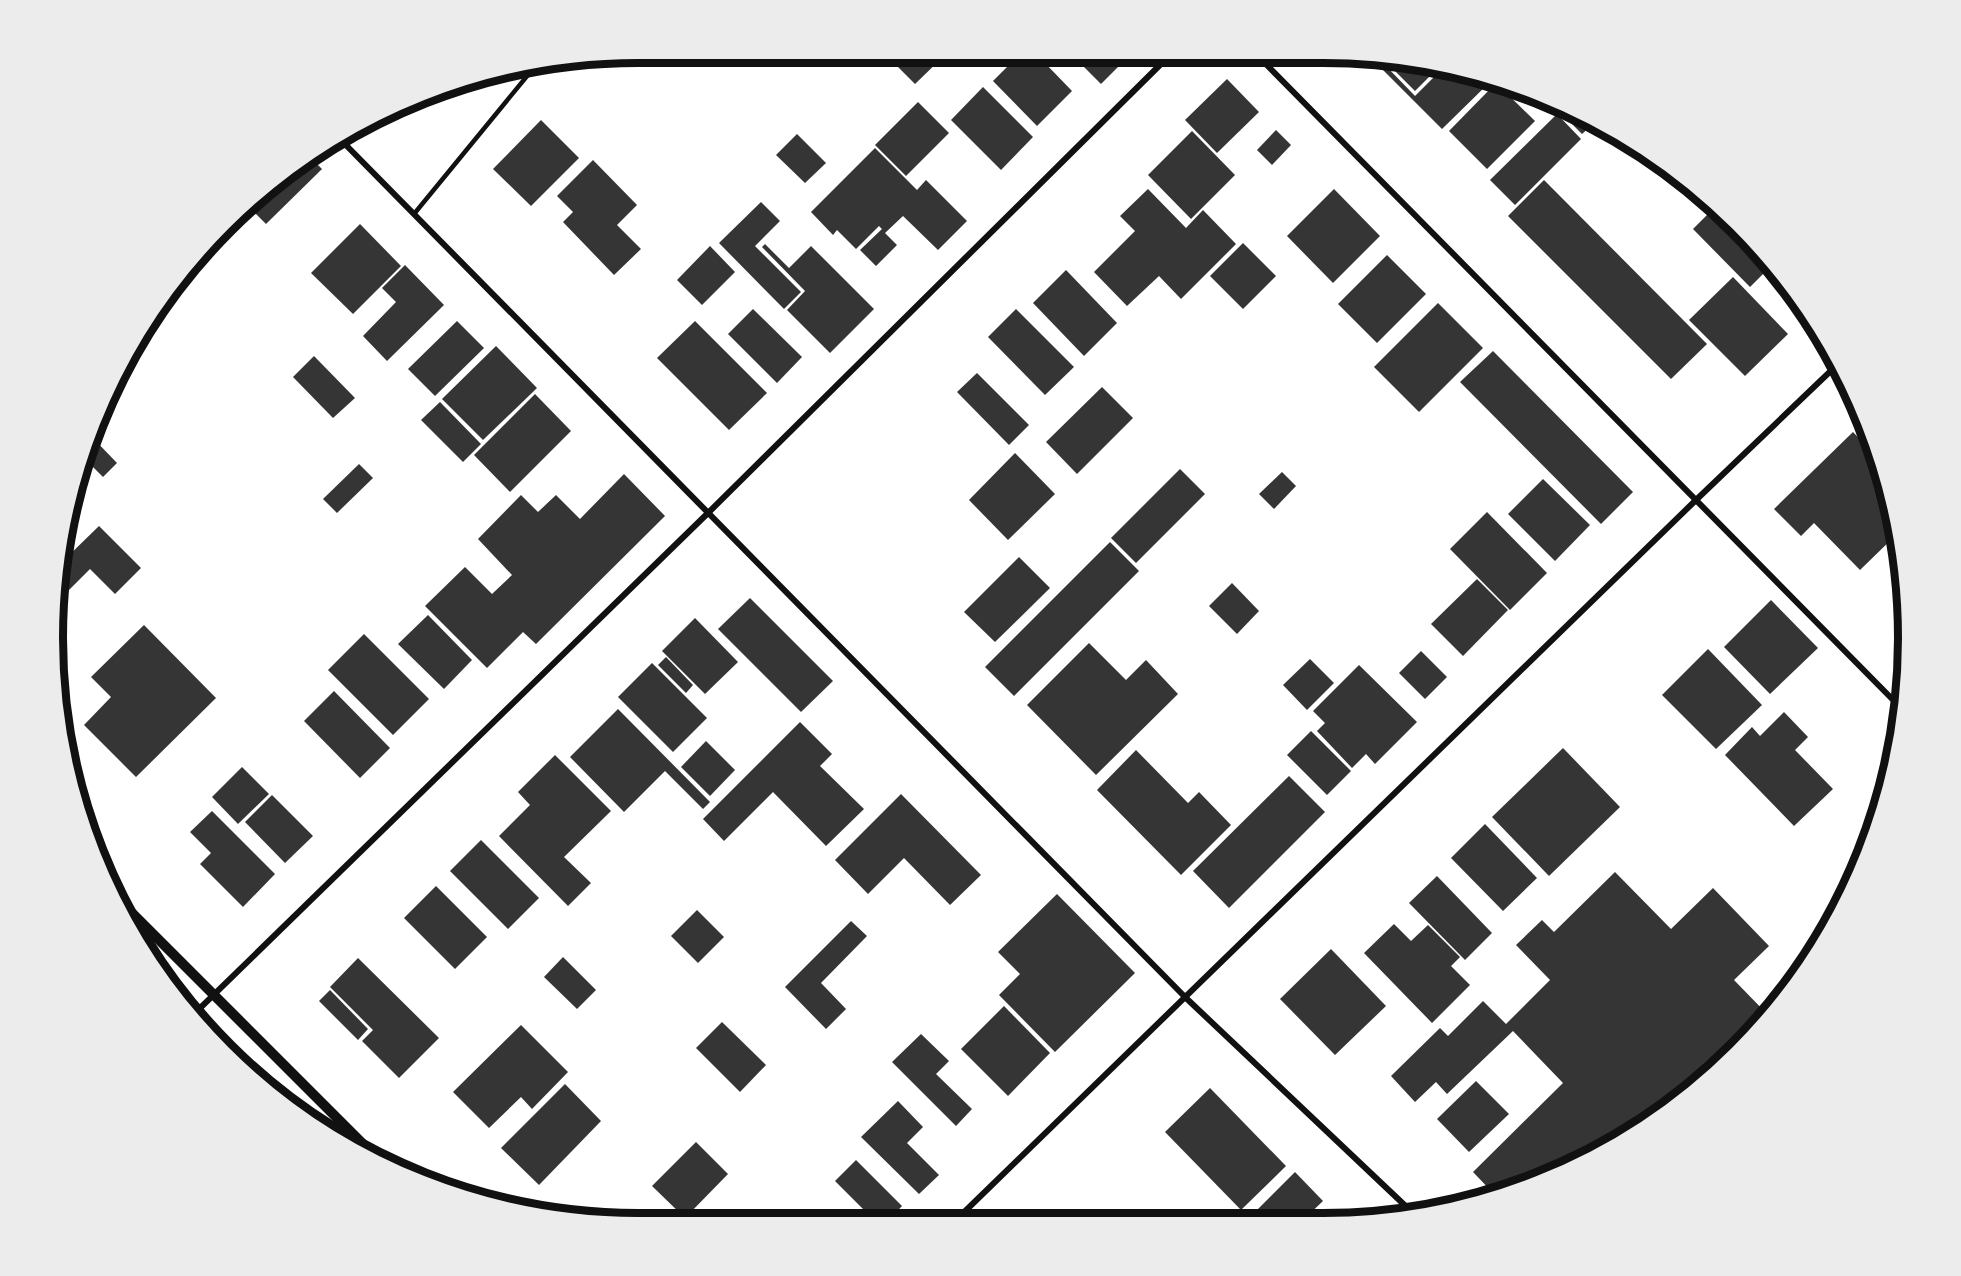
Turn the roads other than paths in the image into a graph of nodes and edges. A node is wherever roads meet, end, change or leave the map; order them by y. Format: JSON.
{"nodes":[{"id":1,"x":1162,"y":63,"type":"edge"},
{"id":2,"x":1265,"y":63,"type":"edge"},
{"id":3,"x":529,"y":73,"type":"edge"},
{"id":4,"x":344,"y":144,"type":"edge"},
{"id":5,"x":414,"y":214,"type":"junction"},
{"id":6,"x":1832,"y":371,"type":"edge"},
{"id":7,"x":1696,"y":500,"type":"junction"},
{"id":8,"x":708,"y":513,"type":"junction"},
{"id":9,"x":1894,"y":701,"type":"edge"},
{"id":10,"x":134,"y":915,"type":"edge"},
{"id":11,"x":213,"y":994,"type":"junction"},
{"id":12,"x":1186,"y":998,"type":"junction"},
{"id":13,"x":199,"y":1009,"type":"edge"},
{"id":14,"x":361,"y":1142,"type":"edge"},
{"id":15,"x":1406,"y":1207,"type":"edge"},
{"id":16,"x":963,"y":1213,"type":"edge"}],
"edges":[{"from":1,"to":8,"type":"street"},
{"from":2,"to":7,"type":"street"},
{"from":3,"to":5,"type":"lane"},
{"from":4,"to":5,"type":"street"},
{"from":5,"to":8,"type":"street"},
{"from":6,"to":7,"type":"street"},
{"from":7,"to":9,"type":"street"},
{"from":7,"to":12,"type":"street"},
{"from":8,"to":11,"type":"street"},
{"from":8,"to":12,"type":"street"},
{"from":10,"to":11,"type":"street"},
{"from":11,"to":13,"type":"street"},
{"from":11,"to":14,"type":"street"},
{"from":12,"to":15,"type":"street"},
{"from":12,"to":16,"type":"street"}]}
